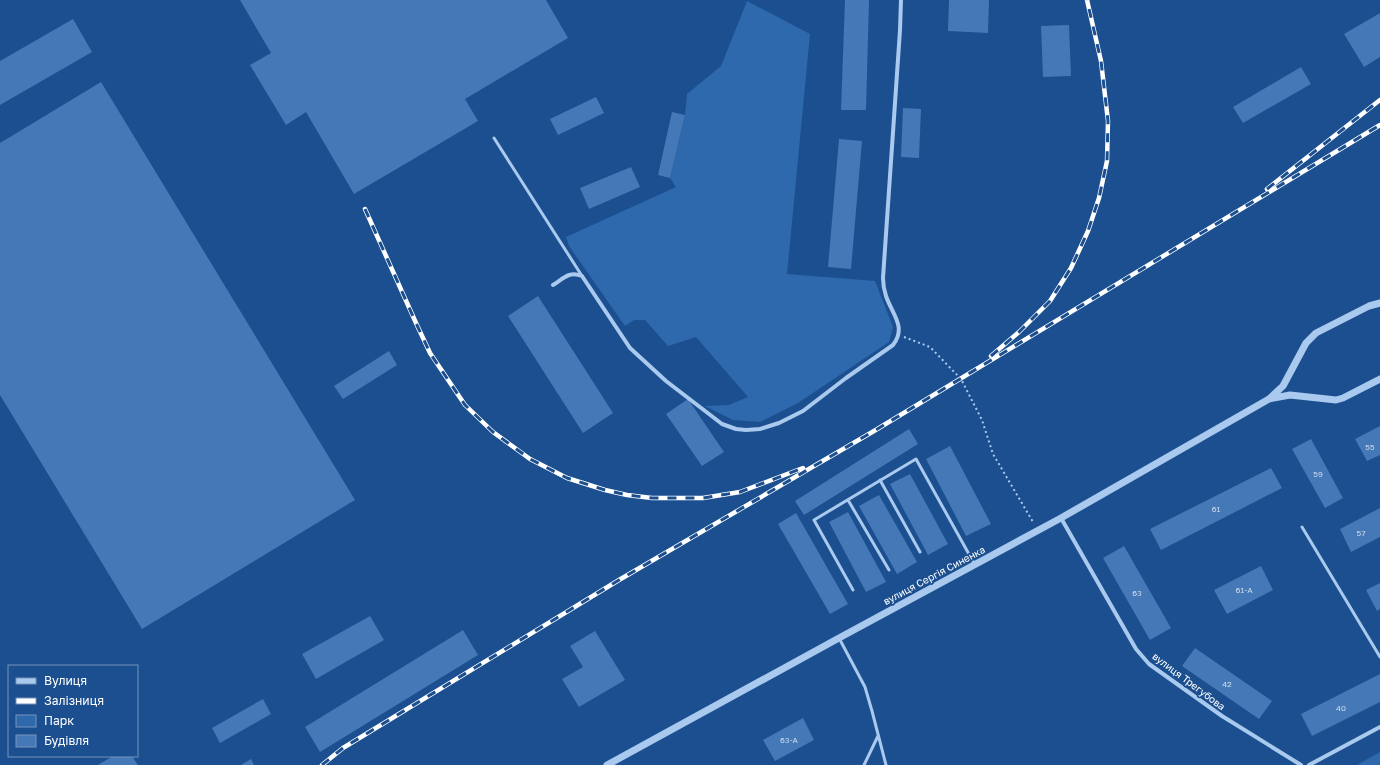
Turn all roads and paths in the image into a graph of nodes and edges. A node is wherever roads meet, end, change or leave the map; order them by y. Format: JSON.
{"nodes":[{"id":1,"x":901,"y":0,"type":"edge"},
{"id":2,"x":494,"y":138,"type":"dead end"},
{"id":3,"x":582,"y":276,"type":"junction"},
{"id":4,"x":553,"y":285,"type":"dead end"},
{"id":5,"x":1380,"y":303,"type":"edge"},
{"id":6,"x":899,"y":336,"type":"junction"},
{"id":7,"x":1380,"y":379,"type":"edge"},
{"id":8,"x":1269,"y":399,"type":"junction"},
{"id":9,"x":880,"y":480,"type":"junction"},
{"id":10,"x":848,"y":500,"type":"junction"},
{"id":11,"x":1061,"y":518,"type":"junction"},
{"id":12,"x":1302,"y":527,"type":"dead end"},
{"id":13,"x":1038,"y":531,"type":"junction"},
{"id":14,"x":920,"y":552,"type":"dead end"},
{"id":15,"x":975,"y":565,"type":"junction"},
{"id":16,"x":889,"y":570,"type":"dead end"},
{"id":17,"x":853,"y":590,"type":"dead end"},
{"id":18,"x":839,"y":638,"type":"junction"},
{"id":19,"x":1380,"y":657,"type":"edge"},
{"id":20,"x":1380,"y":727,"type":"edge"},
{"id":21,"x":878,"y":736,"type":"junction"},
{"id":22,"x":607,"y":765,"type":"edge"},
{"id":23,"x":864,"y":765,"type":"edge"},
{"id":24,"x":886,"y":765,"type":"edge"},
{"id":25,"x":1301,"y":765,"type":"edge"},
{"id":26,"x":1309,"y":765,"type":"edge"}],
"edges":[{"from":1,"to":6,"type":"street"},
{"from":2,"to":3,"type":"lane"},
{"from":3,"to":4,"type":"street"},
{"from":3,"to":6,"type":"street"},
{"from":5,"to":8,"type":"street","name":"вулиця Сергія Синенка"},
{"from":6,"to":13,"type":"path"},
{"from":7,"to":8,"type":"street","name":"вулиця Сергія Синенка"},
{"from":8,"to":11,"type":"street","name":"вулиця Сергія Синенка"},
{"from":9,"to":10,"type":"lane"},
{"from":9,"to":14,"type":"lane"},
{"from":9,"to":15,"type":"lane"},
{"from":10,"to":16,"type":"lane"},
{"from":10,"to":17,"type":"lane"},
{"from":11,"to":13,"type":"street","name":"вулиця Сергія Синенка"},
{"from":11,"to":25,"type":"street","name":"вулиця Трегубова"},
{"from":12,"to":19,"type":"lane"},
{"from":13,"to":15,"type":"street","name":"вулиця Сергія Синенка"},
{"from":15,"to":18,"type":"street","name":"вулиця Сергія Синенка"},
{"from":18,"to":21,"type":"lane"},
{"from":18,"to":22,"type":"street","name":"вулиця Сергія Синенка"},
{"from":20,"to":26,"type":"street"},
{"from":21,"to":23,"type":"lane"},
{"from":21,"to":24,"type":"lane"}]}
